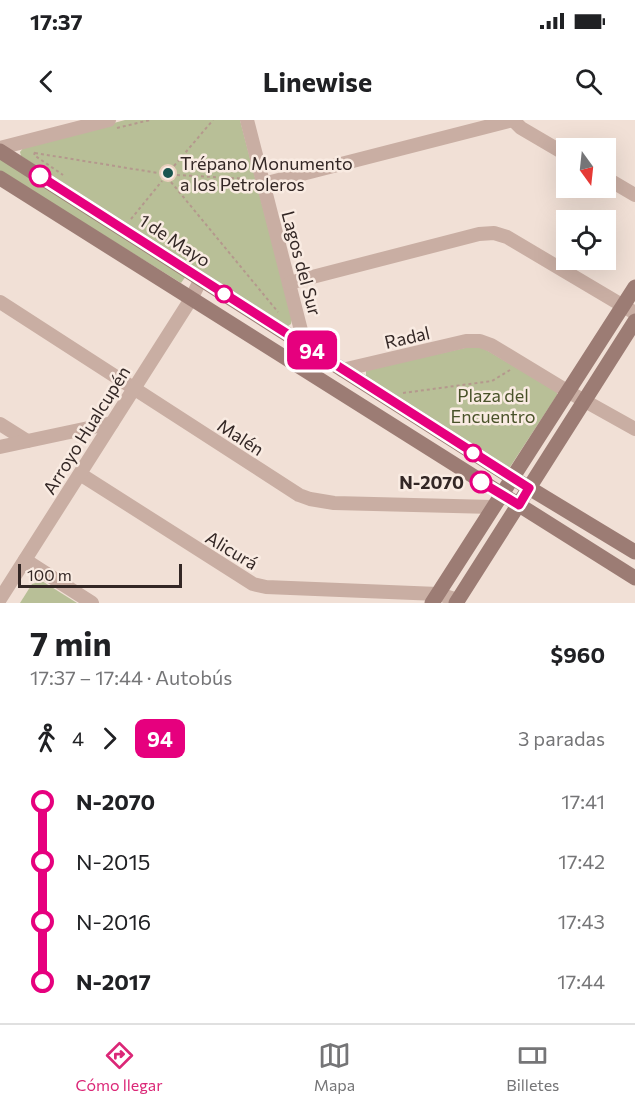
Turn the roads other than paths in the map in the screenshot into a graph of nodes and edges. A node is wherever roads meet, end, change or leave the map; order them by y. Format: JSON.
{"nodes":[{"id":1,"x":247,"y":120,"type":"edge"},
{"id":2,"x":513,"y":120,"type":"edge"},
{"id":3,"x":112,"y":124,"type":"edge"},
{"id":4,"x":556,"y":148,"type":"edge"},
{"id":5,"x":0,"y":149,"type":"edge"},
{"id":6,"x":0,"y":178,"type":"edge"},
{"id":7,"x":263,"y":184,"type":"junction"},
{"id":8,"x":616,"y":184,"type":"edge"},
{"id":9,"x":635,"y":195,"type":"edge"},
{"id":10,"x":201,"y":279,"type":"junction"},
{"id":11,"x":289,"y":283,"type":"junction"},
{"id":12,"x":635,"y":287,"type":"edge"},
{"id":13,"x":191,"y":298,"type":"junction"},
{"id":14,"x":0,"y":302,"type":"edge"},
{"id":15,"x":629,"y":310,"type":"edge"},
{"id":16,"x":633,"y":327,"type":"edge"},
{"id":17,"x":305,"y":346,"type":"junction"},
{"id":18,"x":342,"y":370,"type":"junction"},
{"id":19,"x":134,"y":389,"type":"junction"},
{"id":20,"x":567,"y":391,"type":"junction"},
{"id":21,"x":585,"y":399,"type":"junction"},
{"id":22,"x":112,"y":423,"type":"junction"},
{"id":23,"x":0,"y":424,"type":"edge"},
{"id":24,"x":635,"y":429,"type":"edge"},
{"id":25,"x":27,"y":441,"type":"junction"},
{"id":26,"x":0,"y":447,"type":"edge"},
{"id":27,"x":80,"y":474,"type":"junction"},
{"id":28,"x":511,"y":477,"type":"junction"},
{"id":29,"x":529,"y":488,"type":"junction"},
{"id":30,"x":497,"y":501,"type":"junction"},
{"id":31,"x":519,"y":505,"type":"junction"},
{"id":32,"x":635,"y":552,"type":"edge"},
{"id":33,"x":25,"y":560,"type":"junction"},
{"id":34,"x":635,"y":579,"type":"edge"},
{"id":35,"x":0,"y":599,"type":"edge"},
{"id":36,"x":435,"y":599,"type":"edge"},
{"id":37,"x":457,"y":602,"type":"edge"},
{"id":38,"x":92,"y":603,"type":"edge"}],
"edges":[{"from":1,"to":7,"type":"street","name":"Lagos del Sur"},
{"from":2,"to":4,"type":"street"},
{"from":2,"to":7,"type":"street"},
{"from":3,"to":5,"type":"street"},
{"from":5,"to":10,"type":"main road","name":"1 de Mayo"},
{"from":6,"to":13,"type":"main road"},
{"from":7,"to":11,"type":"street","name":"Lagos del Sur"},
{"from":8,"to":9,"type":"street"},
{"from":10,"to":13,"type":"street","name":"Arroyo Hualcupén"},
{"from":10,"to":17,"type":"main road","name":"1 de Mayo"},
{"from":11,"to":15,"type":"street"},
{"from":11,"to":17,"type":"street","name":"Lagos del Sur"},
{"from":12,"to":15,"type":"main road"},
{"from":13,"to":19,"type":"street","name":"Arroyo Hualcupén"},
{"from":13,"to":30,"type":"main road"},
{"from":14,"to":19,"type":"street","name":"Malén"},
{"from":15,"to":20,"type":"main road"},
{"from":16,"to":21,"type":"main road"},
{"from":17,"to":18,"type":"main road","name":"1 de Mayo"},
{"from":18,"to":20,"type":"street","name":"Radal"},
{"from":18,"to":28,"type":"main road","name":"1 de Mayo"},
{"from":19,"to":22,"type":"street","name":"Arroyo Hualcupén"},
{"from":19,"to":30,"type":"street","name":"Malén"},
{"from":20,"to":21,"type":"street"},
{"from":20,"to":28,"type":"main road"},
{"from":21,"to":24,"type":"street"},
{"from":21,"to":29,"type":"main road"},
{"from":22,"to":25,"type":"street"},
{"from":22,"to":27,"type":"street","name":"Arroyo Hualcupén"},
{"from":23,"to":25,"type":"street"},
{"from":25,"to":26,"type":"street"},
{"from":27,"to":33,"type":"street","name":"Arroyo Hualcupén"},
{"from":27,"to":36,"type":"street","name":"Alicurá"},
{"from":28,"to":29,"type":"main road","name":"1 de Mayo"},
{"from":28,"to":30,"type":"main road"},
{"from":29,"to":31,"type":"main road"},
{"from":29,"to":32,"type":"main road","name":"1 de Mayo"},
{"from":30,"to":31,"type":"main road"},
{"from":30,"to":36,"type":"main road"},
{"from":31,"to":34,"type":"main road"},
{"from":31,"to":37,"type":"main road"},
{"from":33,"to":35,"type":"street","name":"Arroyo Hualcupén"},
{"from":33,"to":38,"type":"street"},
{"from":36,"to":37,"type":"street","name":"Alicurá"}]}
